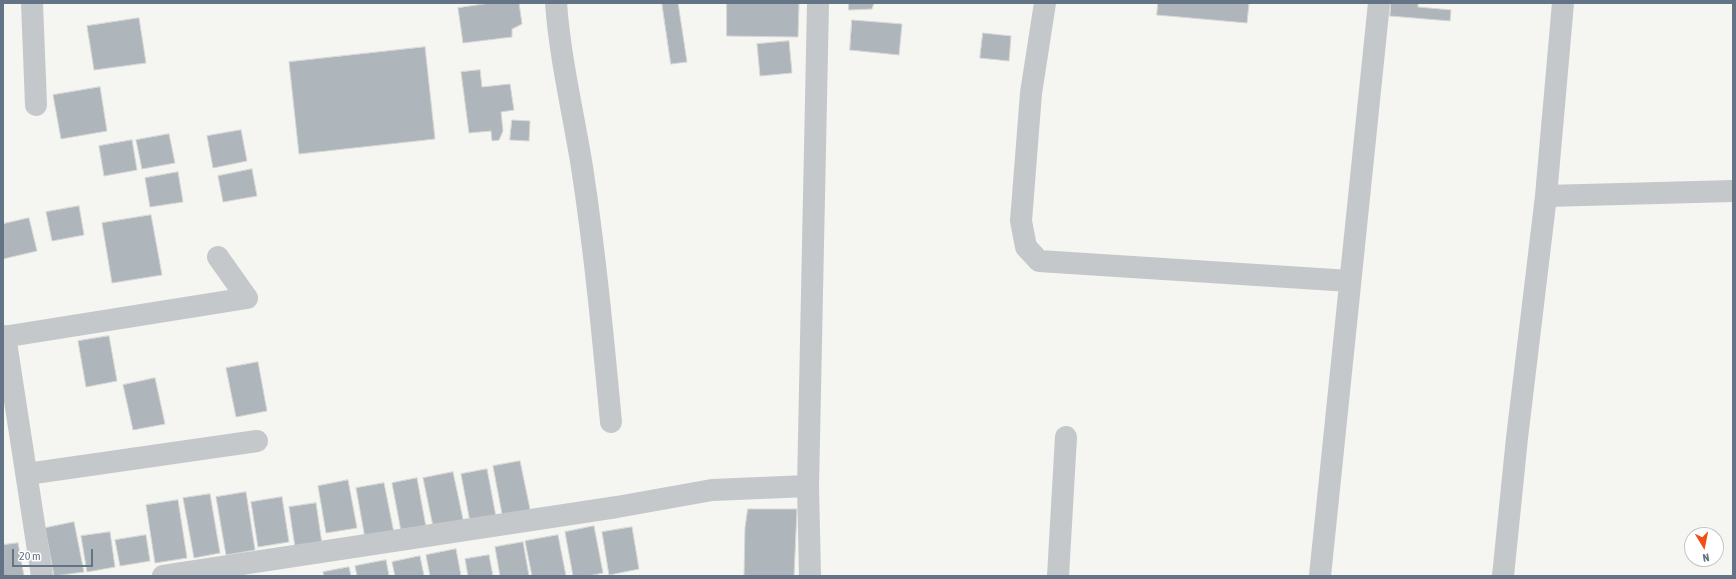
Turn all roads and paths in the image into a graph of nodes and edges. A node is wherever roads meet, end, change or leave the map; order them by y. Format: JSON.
{"nodes":[{"id":1,"x":32,"y":3,"type":"edge"},
{"id":2,"x":556,"y":3,"type":"edge"},
{"id":3,"x":818,"y":3,"type":"edge"},
{"id":4,"x":1045,"y":3,"type":"edge"},
{"id":5,"x":1379,"y":3,"type":"edge"},
{"id":6,"x":1563,"y":3,"type":"edge"},
{"id":7,"x":36,"y":105,"type":"dead end"},
{"id":8,"x":1733,"y":190,"type":"edge"},
{"id":9,"x":1546,"y":196,"type":"junction"},
{"id":10,"x":218,"y":257,"type":"dead end"},
{"id":11,"x":1350,"y":281,"type":"junction"},
{"id":12,"x":4,"y":336,"type":"edge"},
{"id":13,"x":611,"y":422,"type":"dead end"},
{"id":14,"x":1066,"y":437,"type":"dead end"},
{"id":15,"x":257,"y":441,"type":"dead end"},
{"id":16,"x":27,"y":474,"type":"junction"},
{"id":17,"x":808,"y":486,"type":"junction"},
{"id":18,"x":42,"y":576,"type":"edge"},
{"id":19,"x":163,"y":576,"type":"edge"},
{"id":20,"x":810,"y":576,"type":"edge"},
{"id":21,"x":1058,"y":576,"type":"edge"},
{"id":22,"x":1320,"y":576,"type":"edge"},
{"id":23,"x":1503,"y":576,"type":"edge"}],
"edges":[{"from":1,"to":7,"type":"street"},
{"from":2,"to":13,"type":"street"},
{"from":3,"to":17,"type":"street"},
{"from":4,"to":11,"type":"street"},
{"from":5,"to":11,"type":"street"},
{"from":6,"to":9,"type":"street"},
{"from":8,"to":9,"type":"street"},
{"from":9,"to":23,"type":"street"},
{"from":10,"to":12,"type":"street"},
{"from":11,"to":22,"type":"street"},
{"from":12,"to":16,"type":"street"},
{"from":14,"to":21,"type":"street"},
{"from":15,"to":16,"type":"street"},
{"from":16,"to":18,"type":"street"},
{"from":17,"to":19,"type":"street"},
{"from":17,"to":20,"type":"street"}]}
